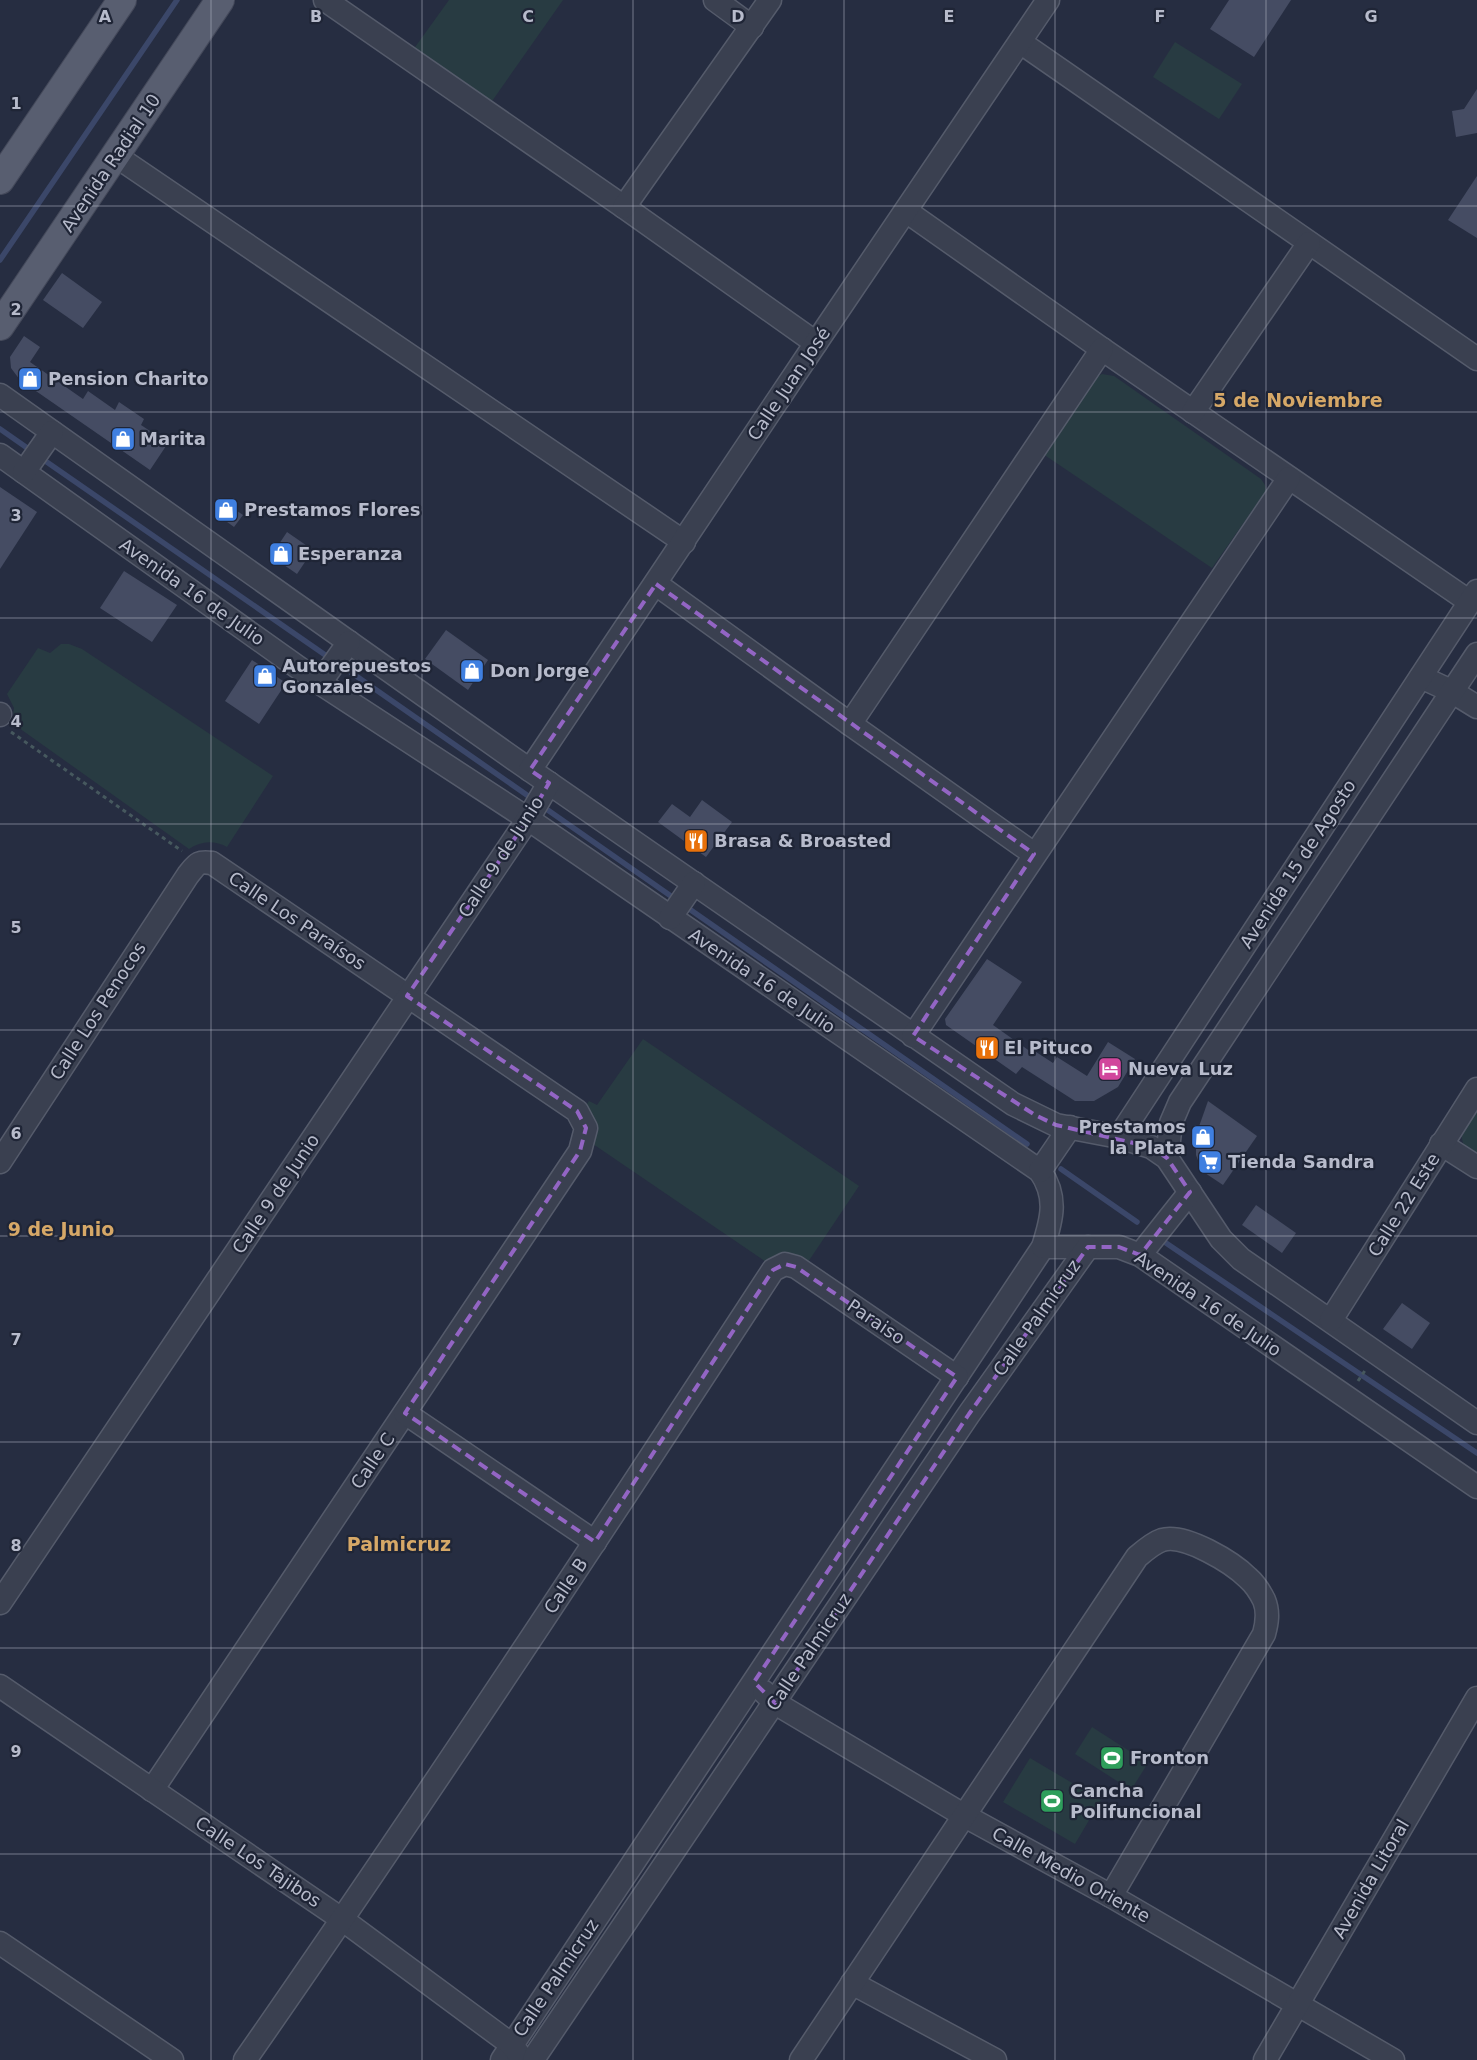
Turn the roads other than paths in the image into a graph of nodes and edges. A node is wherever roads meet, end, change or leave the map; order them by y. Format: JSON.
{"nodes":[{"id":1,"x":122,"y":0,"type":"edge"},
{"id":2,"x":220,"y":0,"type":"edge"},
{"id":3,"x":325,"y":0,"type":"edge"},
{"id":4,"x":714,"y":0,"type":"edge"},
{"id":5,"x":770,"y":0,"type":"edge"},
{"id":6,"x":1048,"y":0,"type":"edge"},
{"id":7,"x":752,"y":27,"type":"junction"},
{"id":8,"x":1020,"y":42,"type":"junction"},
{"id":9,"x":116,"y":156,"type":"junction"},
{"id":10,"x":0,"y":180,"type":"edge"},
{"id":11,"x":624,"y":207,"type":"junction"},
{"id":12,"x":906,"y":211,"type":"junction"},
{"id":13,"x":1309,"y":243,"type":"junction"},
{"id":14,"x":0,"y":326,"type":"edge"},
{"id":15,"x":816,"y":343,"type":"junction"},
{"id":16,"x":1102,"y":349,"type":"junction"},
{"id":17,"x":1477,"y":359,"type":"edge"},
{"id":18,"x":1,"y":398,"type":"edge"},
{"id":19,"x":1193,"y":412,"type":"junction"},
{"id":20,"x":37,"y":453,"type":"junction"},
{"id":21,"x":0,"y":455,"type":"edge"},
{"id":22,"x":1288,"y":478,"type":"junction"},
{"id":23,"x":684,"y":542,"type":"junction"},
{"id":24,"x":656,"y":584,"type":"junction"},
{"id":25,"x":1473,"y":596,"type":"edge"},
{"id":26,"x":1477,"y":654,"type":"edge"},
{"id":27,"x":335,"y":662,"type":"junction"},
{"id":28,"x":1421,"y":677,"type":"junction"},
{"id":29,"x":1451,"y":691,"type":"junction"},
{"id":30,"x":1477,"y":707,"type":"edge"},
{"id":31,"x":850,"y":724,"type":"junction"},
{"id":32,"x":530,"y":770,"type":"junction"},
{"id":33,"x":538,"y":801,"type":"junction"},
{"id":34,"x":1034,"y":854,"type":"junction"},
{"id":35,"x":198,"y":862,"type":"joint"},
{"id":36,"x":691,"y":888,"type":"junction"},
{"id":37,"x":672,"y":915,"type":"junction"},
{"id":38,"x":407,"y":996,"type":"junction"},
{"id":39,"x":913,"y":1036,"type":"junction"},
{"id":40,"x":1477,"y":1089,"type":"edge"},
{"id":41,"x":1070,"y":1127,"type":"junction"},
{"id":42,"x":586,"y":1128,"type":"joint"},
{"id":43,"x":7,"y":1137,"type":"edge"},
{"id":44,"x":1119,"y":1138,"type":"junction"},
{"id":45,"x":1441,"y":1144,"type":"junction"},
{"id":46,"x":1167,"y":1158,"type":"junction"},
{"id":47,"x":0,"y":1162,"type":"edge"},
{"id":48,"x":1477,"y":1168,"type":"edge"},
{"id":49,"x":1042,"y":1170,"type":"junction"},
{"id":50,"x":1190,"y":1192,"type":"junction"},
{"id":51,"x":1043,"y":1247,"type":"junction"},
{"id":52,"x":1088,"y":1247,"type":"junction"},
{"id":53,"x":1144,"y":1249,"type":"junction"},
{"id":54,"x":796,"y":1267,"type":"joint"},
{"id":55,"x":1331,"y":1320,"type":"junction"},
{"id":56,"x":957,"y":1377,"type":"junction"},
{"id":57,"x":405,"y":1413,"type":"junction"},
{"id":58,"x":1477,"y":1423,"type":"edge"},
{"id":59,"x":1477,"y":1487,"type":"edge"},
{"id":60,"x":595,"y":1542,"type":"junction"},
{"id":61,"x":0,"y":1603,"type":"edge"},
{"id":62,"x":754,"y":1682,"type":"junction"},
{"id":63,"x":0,"y":1686,"type":"edge"},
{"id":64,"x":1477,"y":1698,"type":"edge"},
{"id":65,"x":775,"y":1703,"type":"junction"},
{"id":66,"x":152,"y":1790,"type":"junction"},
{"id":67,"x":966,"y":1816,"type":"junction"},
{"id":68,"x":1111,"y":1896,"type":"junction"},
{"id":69,"x":342,"y":1920,"type":"junction"},
{"id":70,"x":0,"y":1943,"type":"edge"},
{"id":71,"x":852,"y":1983,"type":"junction"},
{"id":72,"x":1298,"y":2004,"type":"junction"},
{"id":73,"x":512,"y":2055,"type":"edge"},
{"id":74,"x":172,"y":2060,"type":"edge"},
{"id":75,"x":245,"y":2060,"type":"edge"},
{"id":76,"x":534,"y":2060,"type":"edge"},
{"id":77,"x":801,"y":2060,"type":"edge"},
{"id":78,"x":995,"y":2060,"type":"edge"},
{"id":79,"x":1265,"y":2060,"type":"edge"},
{"id":80,"x":1393,"y":2060,"type":"edge"}],
"edges":[{"from":1,"to":10,"type":"main road"},
{"from":2,"to":9,"type":"main road","name":"Avenida Radial 10"},
{"from":3,"to":11,"type":"street"},
{"from":4,"to":7,"type":"street"},
{"from":5,"to":7,"type":"street"},
{"from":6,"to":8,"type":"street","name":"Calle Juan José"},
{"from":7,"to":11,"type":"street"},
{"from":8,"to":12,"type":"street","name":"Calle Juan José"},
{"from":8,"to":13,"type":"street"},
{"from":9,"to":14,"type":"main road","name":"Avenida Radial 10"},
{"from":9,"to":23,"type":"street"},
{"from":11,"to":15,"type":"street"},
{"from":12,"to":15,"type":"street","name":"Calle Juan José"},
{"from":12,"to":16,"type":"street"},
{"from":13,"to":17,"type":"street"},
{"from":13,"to":19,"type":"street"},
{"from":15,"to":23,"type":"street","name":"Calle Juan José"},
{"from":16,"to":19,"type":"street"},
{"from":16,"to":31,"type":"street"},
{"from":18,"to":20,"type":"street","name":"Avenida 16 de Julio"},
{"from":19,"to":22,"type":"street"},
{"from":20,"to":21,"type":"street","name":"Avenida 16 de Julio"},
{"from":20,"to":27,"type":"street","name":"Avenida 16 de Julio"},
{"from":20,"to":27,"type":"street","name":"Avenida 16 de Julio"},
{"from":22,"to":25,"type":"street"},
{"from":22,"to":34,"type":"street"},
{"from":23,"to":24,"type":"street","name":"Calle Juan José"},
{"from":24,"to":31,"type":"street"},
{"from":24,"to":32,"type":"street","name":"Calle Juan José"},
{"from":25,"to":28,"type":"street","name":"Avenida 15 de Agosto"},
{"from":26,"to":29,"type":"street","name":"Avenida 15 de Agosto"},
{"from":27,"to":32,"type":"street","name":"Avenida 16 de Julio"},
{"from":27,"to":33,"type":"street","name":"Avenida 16 de Julio"},
{"from":28,"to":29,"type":"street"},
{"from":28,"to":44,"type":"street","name":"Avenida 15 de Agosto"},
{"from":29,"to":30,"type":"street"},
{"from":29,"to":46,"type":"street","name":"Avenida 15 de Agosto"},
{"from":31,"to":34,"type":"street"},
{"from":32,"to":33,"type":"street","name":"Avenida 16 de Julio"},
{"from":33,"to":36,"type":"street","name":"Avenida 16 de Julio"},
{"from":33,"to":37,"type":"street","name":"Avenida 16 de Julio"},
{"from":33,"to":38,"type":"street","name":"Calle 9 de Junio"},
{"from":34,"to":39,"type":"street"},
{"from":35,"to":38,"type":"street","name":"Calle Los Paraísos"},
{"from":35,"to":43,"type":"street","name":"Calle Los Penocos"},
{"from":36,"to":37,"type":"street"},
{"from":36,"to":39,"type":"street","name":"Avenida 16 de Julio"},
{"from":37,"to":49,"type":"street","name":"Avenida 16 de Julio"},
{"from":38,"to":42,"type":"street","name":"Calle Los Paraísos"},
{"from":38,"to":61,"type":"street","name":"Calle 9 de Junio"},
{"from":39,"to":41,"type":"street","name":"Avenida 16 de Julio"},
{"from":40,"to":45,"type":"street","name":"Calle 22 Este"},
{"from":41,"to":44,"type":"street","name":"Avenida 16 de Julio"},
{"from":41,"to":49,"type":"street"},
{"from":42,"to":57,"type":"street","name":"Calle C"},
{"from":43,"to":47,"type":"street","name":"Calle Los Penocos"},
{"from":44,"to":46,"type":"street","name":"Avenida 16 de Julio"},
{"from":45,"to":48,"type":"street"},
{"from":45,"to":55,"type":"street","name":"Calle 22 Este"},
{"from":46,"to":50,"type":"street","name":"Avenida 16 de Julio"},
{"from":49,"to":51,"type":"street","name":"Avenida 16 de Julio"},
{"from":50,"to":53,"type":"street"},
{"from":50,"to":55,"type":"street","name":"Avenida 16 de Julio"},
{"from":51,"to":52,"type":"street","name":"Avenida 16 de Julio"},
{"from":51,"to":56,"type":"street","name":"Calle Palmicruz"},
{"from":52,"to":53,"type":"street","name":"Avenida 16 de Julio"},
{"from":52,"to":65,"type":"street","name":"Calle Palmicruz"},
{"from":53,"to":59,"type":"street","name":"Avenida 16 de Julio"},
{"from":54,"to":56,"type":"street","name":"Paraiso"},
{"from":54,"to":60,"type":"street","name":"Calle B"},
{"from":55,"to":58,"type":"street","name":"Avenida 16 de Julio"},
{"from":56,"to":62,"type":"street","name":"Calle Palmicruz"},
{"from":57,"to":60,"type":"street"},
{"from":57,"to":66,"type":"street","name":"Calle C"},
{"from":60,"to":69,"type":"street","name":"Calle B"},
{"from":62,"to":65,"type":"street","name":"Calle Medio Oriente"},
{"from":62,"to":73,"type":"street","name":"Calle Palmicruz"},
{"from":63,"to":66,"type":"street","name":"Calle Los Tajibos"},
{"from":64,"to":72,"type":"street","name":"Avenida Litoral"},
{"from":65,"to":67,"type":"street","name":"Calle Medio Oriente"},
{"from":65,"to":76,"type":"street","name":"Calle Palmicruz"},
{"from":66,"to":69,"type":"street","name":"Calle Los Tajibos"},
{"from":67,"to":68,"type":"street","name":"Calle Medio Oriente"},
{"from":67,"to":68,"type":"street"},
{"from":67,"to":71,"type":"street"},
{"from":68,"to":72,"type":"street","name":"Calle Medio Oriente"},
{"from":69,"to":73,"type":"street","name":"Calle Los Tajibos"},
{"from":69,"to":75,"type":"street","name":"Calle B"},
{"from":70,"to":74,"type":"street"},
{"from":71,"to":77,"type":"street"},
{"from":71,"to":78,"type":"street"},
{"from":72,"to":79,"type":"street","name":"Avenida Litoral"},
{"from":72,"to":80,"type":"street","name":"Calle Medio Oriente"}]}
